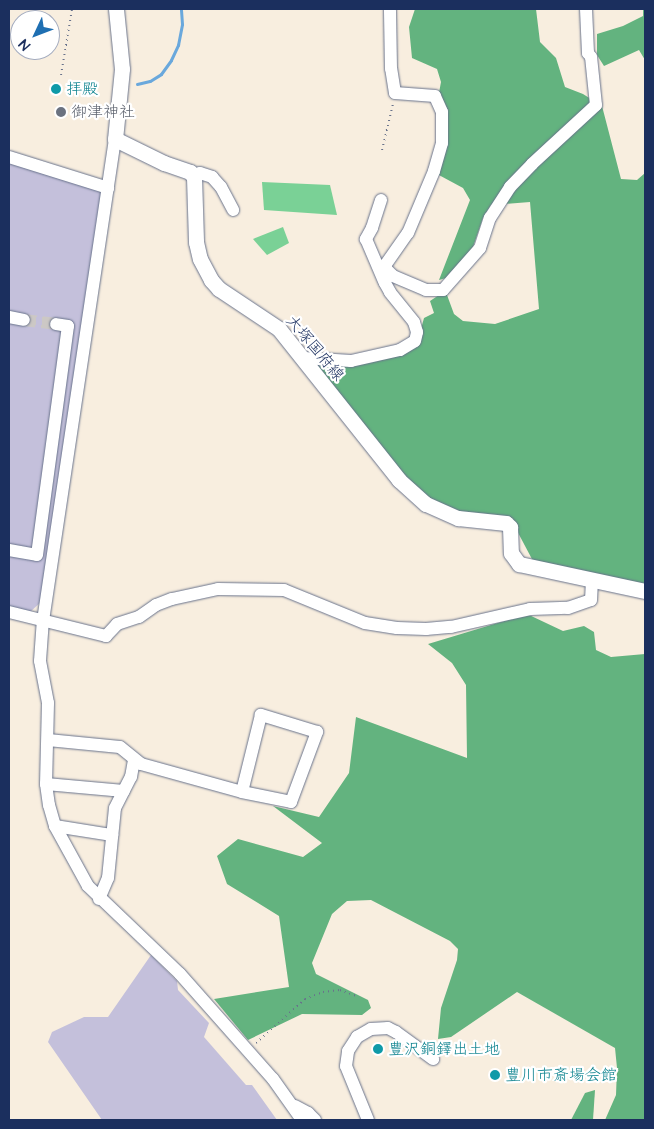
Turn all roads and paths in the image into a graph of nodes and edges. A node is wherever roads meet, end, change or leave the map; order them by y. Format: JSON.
{"nodes":[{"id":1,"x":72,"y":9,"type":"edge"},
{"id":2,"x":116,"y":9,"type":"edge"},
{"id":3,"x":390,"y":9,"type":"edge"},
{"id":4,"x":586,"y":9,"type":"edge"},
{"id":5,"x":61,"y":75,"type":"dead end"},
{"id":6,"x":394,"y":93,"type":"junction"},
{"id":7,"x":115,"y":139,"type":"junction"},
{"id":8,"x":382,"y":150,"type":"dead end"},
{"id":9,"x":9,"y":157,"type":"edge"},
{"id":10,"x":194,"y":177,"type":"junction"},
{"id":11,"x":108,"y":188,"type":"junction"},
{"id":12,"x":381,"y":200,"type":"dead end"},
{"id":13,"x":233,"y":210,"type":"dead end"},
{"id":14,"x":386,"y":269,"type":"junction"},
{"id":15,"x":385,"y":283,"type":"junction"},
{"id":16,"x":9,"y":318,"type":"edge"},
{"id":17,"x":24,"y":320,"type":"tunnel mouth"},
{"id":18,"x":56,"y":324,"type":"dead end"},
{"id":19,"x":303,"y":358,"type":"junction"},
{"id":20,"x":9,"y":550,"type":"edge"},
{"id":21,"x":592,"y":580,"type":"junction"},
{"id":22,"x":645,"y":590,"type":"edge"},
{"id":23,"x":9,"y":612,"type":"edge"},
{"id":24,"x":43,"y":619,"type":"junction"},
{"id":25,"x":48,"y":740,"type":"junction"},
{"id":26,"x":134,"y":760,"type":"junction"},
{"id":27,"x":46,"y":784,"type":"junction"},
{"id":28,"x":124,"y":791,"type":"junction"},
{"id":29,"x":242,"y":792,"type":"junction"},
{"id":30,"x":55,"y":826,"type":"junction"},
{"id":31,"x":112,"y":835,"type":"junction"},
{"id":32,"x":99,"y":898,"type":"junction"},
{"id":33,"x":359,"y":997,"type":"dead end"},
{"id":34,"x":247,"y":1049,"type":"junction"},
{"id":35,"x":433,"y":1059,"type":"dead end"},
{"id":36,"x":293,"y":1105,"type":"junction"},
{"id":37,"x":302,"y":1120,"type":"edge"},
{"id":38,"x":315,"y":1120,"type":"edge"},
{"id":39,"x":368,"y":1120,"type":"edge"}],
"edges":[{"from":1,"to":5,"type":"path"},
{"from":2,"to":7,"type":"main road"},
{"from":3,"to":6,"type":"street"},
{"from":4,"to":14,"type":"street"},
{"from":6,"to":8,"type":"path"},
{"from":6,"to":14,"type":"street"},
{"from":7,"to":10,"type":"main road"},
{"from":7,"to":11,"type":"street"},
{"from":9,"to":11,"type":"street"},
{"from":10,"to":13,"type":"street"},
{"from":10,"to":19,"type":"main road","name":"大塚国府線"},
{"from":11,"to":24,"type":"street"},
{"from":12,"to":15,"type":"street"},
{"from":14,"to":15,"type":"street"},
{"from":15,"to":19,"type":"street"},
{"from":16,"to":17,"type":"street"},
{"from":18,"to":20,"type":"street"},
{"from":19,"to":21,"type":"main road","name":"大塚国府線"},
{"from":21,"to":22,"type":"main road","name":"大塚国府線"},
{"from":21,"to":24,"type":"street"},
{"from":23,"to":24,"type":"street"},
{"from":24,"to":25,"type":"street"},
{"from":25,"to":26,"type":"street"},
{"from":25,"to":27,"type":"street"},
{"from":26,"to":28,"type":"street"},
{"from":26,"to":29,"type":"street"},
{"from":27,"to":28,"type":"street"},
{"from":27,"to":30,"type":"street"},
{"from":28,"to":31,"type":"street"},
{"from":29,"to":29,"type":"street"},
{"from":30,"to":31,"type":"street"},
{"from":30,"to":32,"type":"street"},
{"from":31,"to":32,"type":"street"},
{"from":32,"to":34,"type":"street"},
{"from":33,"to":34,"type":"path"},
{"from":34,"to":36,"type":"street"},
{"from":35,"to":39,"type":"street"},
{"from":36,"to":37,"type":"street"},
{"from":36,"to":38,"type":"street"}]}
